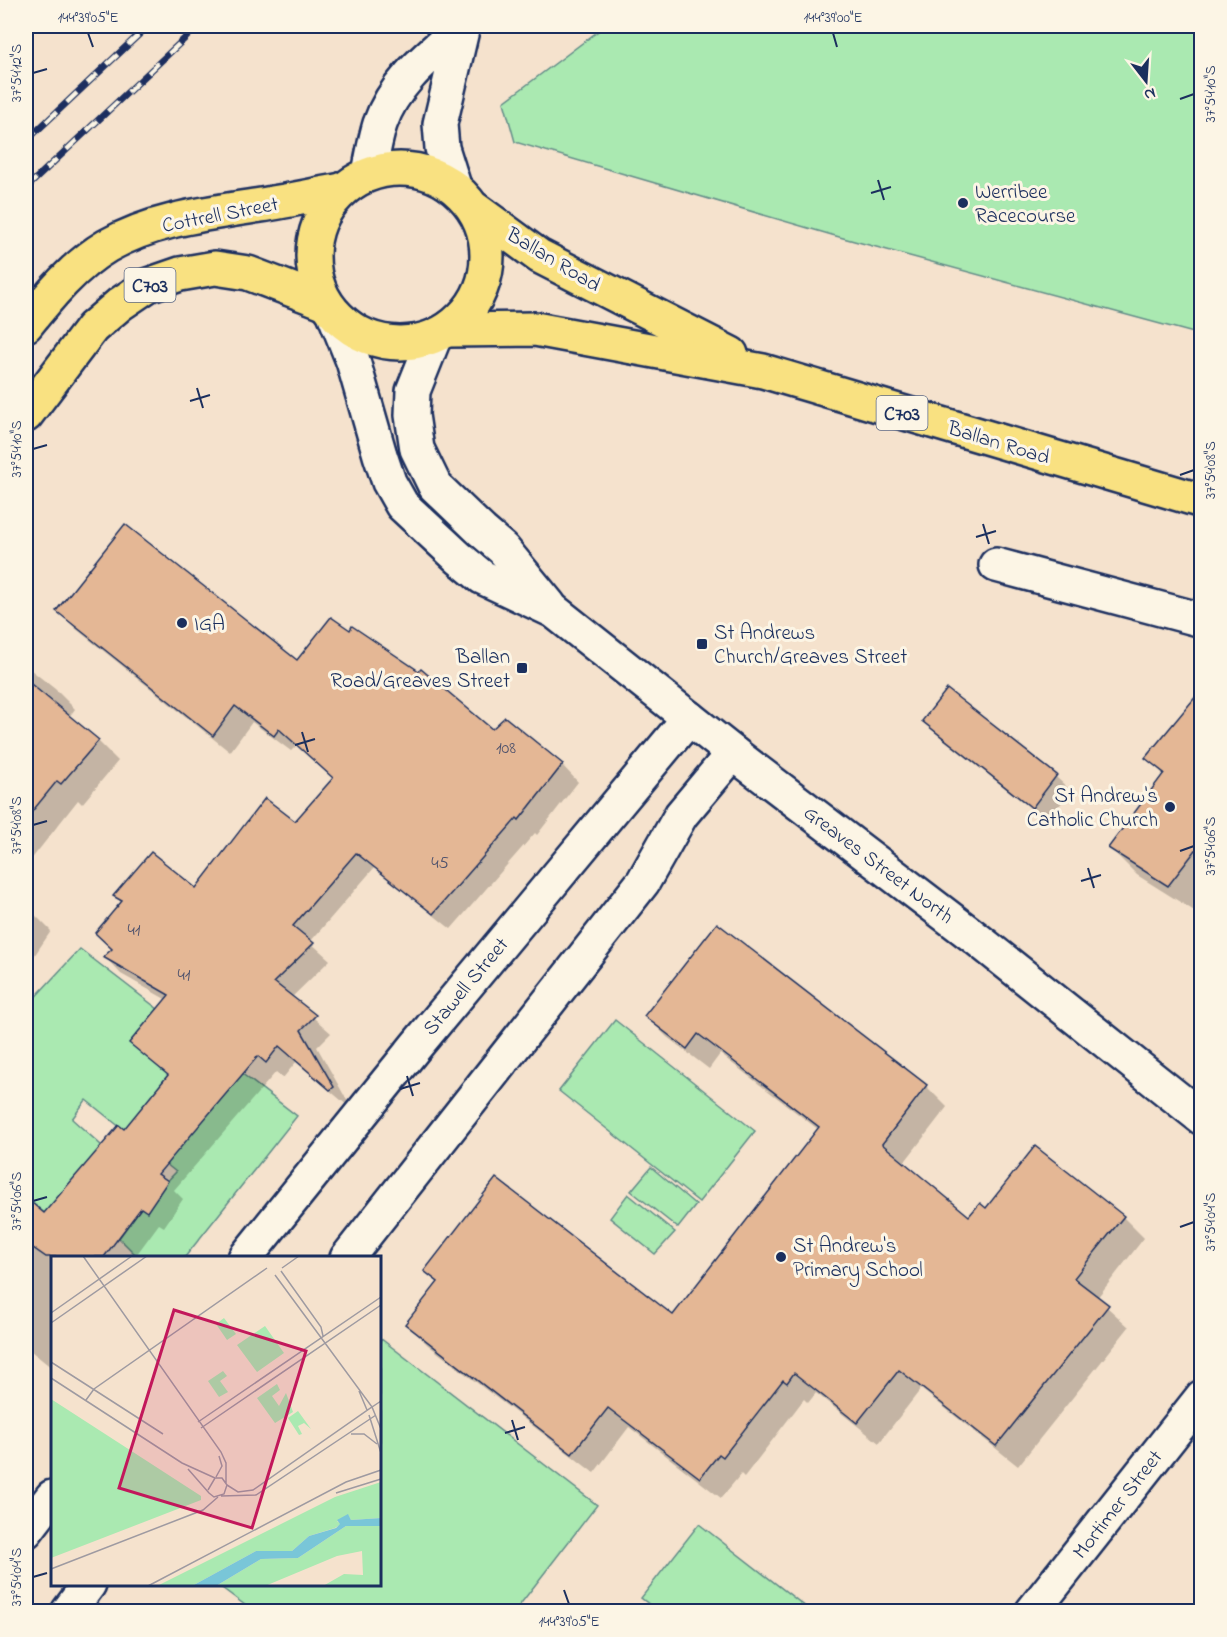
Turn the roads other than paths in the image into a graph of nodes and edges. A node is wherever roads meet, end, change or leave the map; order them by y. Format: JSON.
{"nodes":[{"id":1,"x":355,"y":182,"type":"junction"},
{"id":2,"x":464,"y":198,"type":"junction"},
{"id":3,"x":329,"y":309,"type":"junction"},
{"id":4,"x":26,"y":324,"type":"edge"},
{"id":5,"x":442,"y":333,"type":"junction"},
{"id":6,"x":763,"y":371,"type":"junction"},
{"id":7,"x":26,"y":415,"type":"edge"},
{"id":8,"x":1202,"y":501,"type":"edge"},
{"id":9,"x":996,"y":565,"type":"dead end"},
{"id":10,"x":554,"y":611,"type":"junction"},
{"id":11,"x":1202,"y":620,"type":"edge"},
{"id":12,"x":689,"y":718,"type":"junction"},
{"id":13,"x":733,"y":753,"type":"junction"},
{"id":14,"x":1202,"y":1118,"type":"edge"},
{"id":15,"x":246,"y":1256,"type":"edge"},
{"id":16,"x":348,"y":1256,"type":"edge"},
{"id":17,"x":1202,"y":1397,"type":"edge"},
{"id":18,"x":51,"y":1498,"type":"edge"},
{"id":19,"x":26,"y":1531,"type":"edge"},
{"id":20,"x":87,"y":1586,"type":"edge"},
{"id":21,"x":68,"y":1611,"type":"edge"},
{"id":22,"x":1032,"y":1611,"type":"edge"}],
"edges":[{"from":1,"to":2,"type":"main road","number":"C703"},
{"from":1,"to":2,"type":"street"},
{"from":1,"to":3,"type":"main road"},
{"from":1,"to":4,"type":"main road","name":"Cottrell Street","number":"C703"},
{"from":2,"to":5,"type":"main road"},
{"from":2,"to":6,"type":"main road","name":"Ballan Road","number":"C703"},
{"from":3,"to":5,"type":"main road","number":"C703"},
{"from":3,"to":7,"type":"main road","number":"C703"},
{"from":3,"to":10,"type":"street","name":"Greaves Street North"},
{"from":5,"to":6,"type":"main road","name":"Ballan Road","number":"C703"},
{"from":5,"to":10,"type":"street","name":"Greaves Street North"},
{"from":6,"to":8,"type":"main road","name":"Ballan Road","number":"C703"},
{"from":9,"to":11,"type":"street"},
{"from":10,"to":12,"type":"street","name":"Greaves Street North"},
{"from":12,"to":13,"type":"street","name":"Greaves Street North"},
{"from":12,"to":15,"type":"street","name":"Stawell Street"},
{"from":13,"to":14,"type":"street","name":"Greaves Street North"},
{"from":13,"to":16,"type":"street"},
{"from":17,"to":22,"type":"street","name":"Mortimer Street"},
{"from":18,"to":19,"type":"street"},
{"from":20,"to":21,"type":"street"}]}
